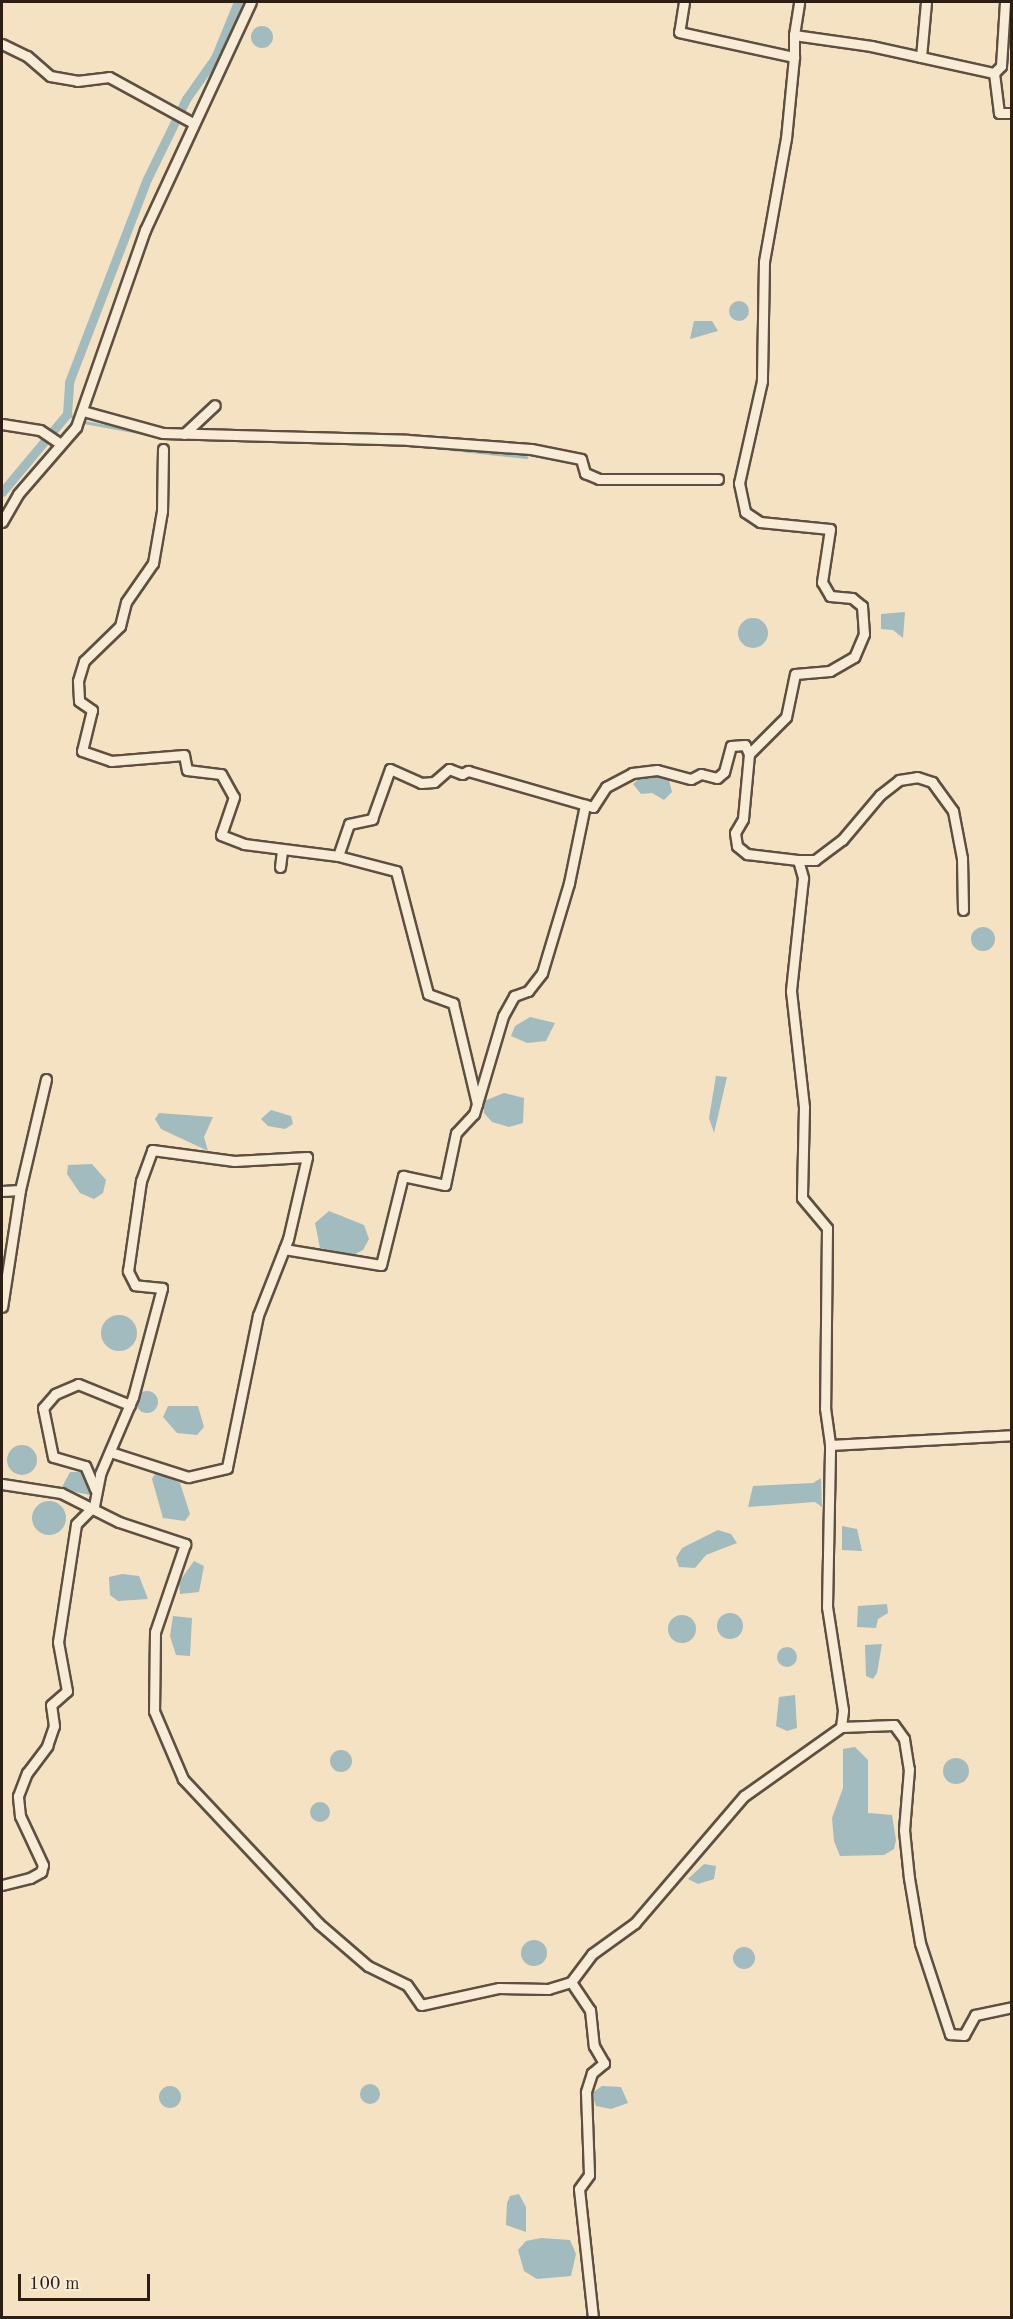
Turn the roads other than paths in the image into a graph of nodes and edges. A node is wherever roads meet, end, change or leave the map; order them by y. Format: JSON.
{"nodes":[{"id":1,"x":251,"y":2,"type":"edge"},
{"id":2,"x":684,"y":2,"type":"edge"},
{"id":3,"x":799,"y":2,"type":"edge"},
{"id":4,"x":926,"y":2,"type":"edge"},
{"id":5,"x":1005,"y":2,"type":"edge"},
{"id":6,"x":794,"y":35,"type":"junction"},
{"id":7,"x":2,"y":44,"type":"edge"},
{"id":8,"x":794,"y":57,"type":"junction"},
{"id":9,"x":921,"y":57,"type":"junction"},
{"id":10,"x":994,"y":74,"type":"junction"},
{"id":11,"x":1011,"y":113,"type":"edge"},
{"id":12,"x":193,"y":123,"type":"junction"},
{"id":13,"x":216,"y":405,"type":"dead end"},
{"id":14,"x":83,"y":411,"type":"junction"},
{"id":15,"x":2,"y":424,"type":"edge"},
{"id":16,"x":184,"y":434,"type":"junction"},
{"id":17,"x":57,"y":442,"type":"junction"},
{"id":18,"x":163,"y":449,"type":"dead end"},
{"id":19,"x":718,"y":479,"type":"dead end"},
{"id":20,"x":2,"y":522,"type":"edge"},
{"id":21,"x":748,"y":754,"type":"junction"},
{"id":22,"x":585,"y":805,"type":"junction"},
{"id":23,"x":282,"y":851,"type":"junction"},
{"id":24,"x":338,"y":856,"type":"junction"},
{"id":25,"x":798,"y":860,"type":"junction"},
{"id":26,"x":280,"y":867,"type":"dead end"},
{"id":27,"x":963,"y":910,"type":"dead end"},
{"id":28,"x":46,"y":1079,"type":"dead end"},
{"id":29,"x":477,"y":1105,"type":"junction"},
{"id":30,"x":20,"y":1190,"type":"junction"},
{"id":31,"x":2,"y":1191,"type":"edge"},
{"id":32,"x":284,"y":1249,"type":"junction"},
{"id":33,"x":2,"y":1307,"type":"edge"},
{"id":34,"x":130,"y":1406,"type":"junction"},
{"id":35,"x":1011,"y":1435,"type":"edge"},
{"id":36,"x":830,"y":1445,"type":"junction"},
{"id":37,"x":110,"y":1452,"type":"junction"},
{"id":38,"x":2,"y":1484,"type":"edge"},
{"id":39,"x":96,"y":1491,"type":"junction"},
{"id":40,"x":94,"y":1506,"type":"junction"},
{"id":41,"x":841,"y":1727,"type":"junction"},
{"id":42,"x":2,"y":1885,"type":"edge"},
{"id":43,"x":572,"y":1982,"type":"junction"},
{"id":44,"x":1011,"y":2007,"type":"edge"},
{"id":45,"x":593,"y":2318,"type":"edge"}],
"edges":[{"from":1,"to":12,"type":"street"},
{"from":2,"to":8,"type":"street"},
{"from":3,"to":6,"type":"street"},
{"from":4,"to":9,"type":"street"},
{"from":5,"to":10,"type":"street"},
{"from":6,"to":8,"type":"street"},
{"from":6,"to":9,"type":"street"},
{"from":7,"to":12,"type":"street"},
{"from":8,"to":21,"type":"street"},
{"from":9,"to":10,"type":"street"},
{"from":10,"to":11,"type":"street"},
{"from":12,"to":14,"type":"street"},
{"from":13,"to":16,"type":"street"},
{"from":14,"to":16,"type":"street"},
{"from":14,"to":17,"type":"street"},
{"from":15,"to":17,"type":"street"},
{"from":16,"to":19,"type":"street"},
{"from":17,"to":20,"type":"street"},
{"from":18,"to":23,"type":"street"},
{"from":21,"to":22,"type":"street"},
{"from":21,"to":25,"type":"street"},
{"from":22,"to":24,"type":"street"},
{"from":22,"to":29,"type":"street"},
{"from":23,"to":24,"type":"street"},
{"from":23,"to":26,"type":"street"},
{"from":24,"to":29,"type":"street"},
{"from":25,"to":27,"type":"street"},
{"from":25,"to":36,"type":"street"},
{"from":28,"to":30,"type":"street"},
{"from":29,"to":32,"type":"street"},
{"from":30,"to":31,"type":"street"},
{"from":30,"to":33,"type":"street"},
{"from":32,"to":34,"type":"street"},
{"from":32,"to":37,"type":"street"},
{"from":34,"to":37,"type":"street"},
{"from":34,"to":39,"type":"street"},
{"from":35,"to":36,"type":"street"},
{"from":36,"to":41,"type":"street"},
{"from":37,"to":39,"type":"street"},
{"from":38,"to":40,"type":"street"},
{"from":39,"to":40,"type":"street"},
{"from":40,"to":42,"type":"street"},
{"from":40,"to":43,"type":"street"},
{"from":41,"to":43,"type":"street"},
{"from":41,"to":44,"type":"street"},
{"from":43,"to":45,"type":"street"}]}
